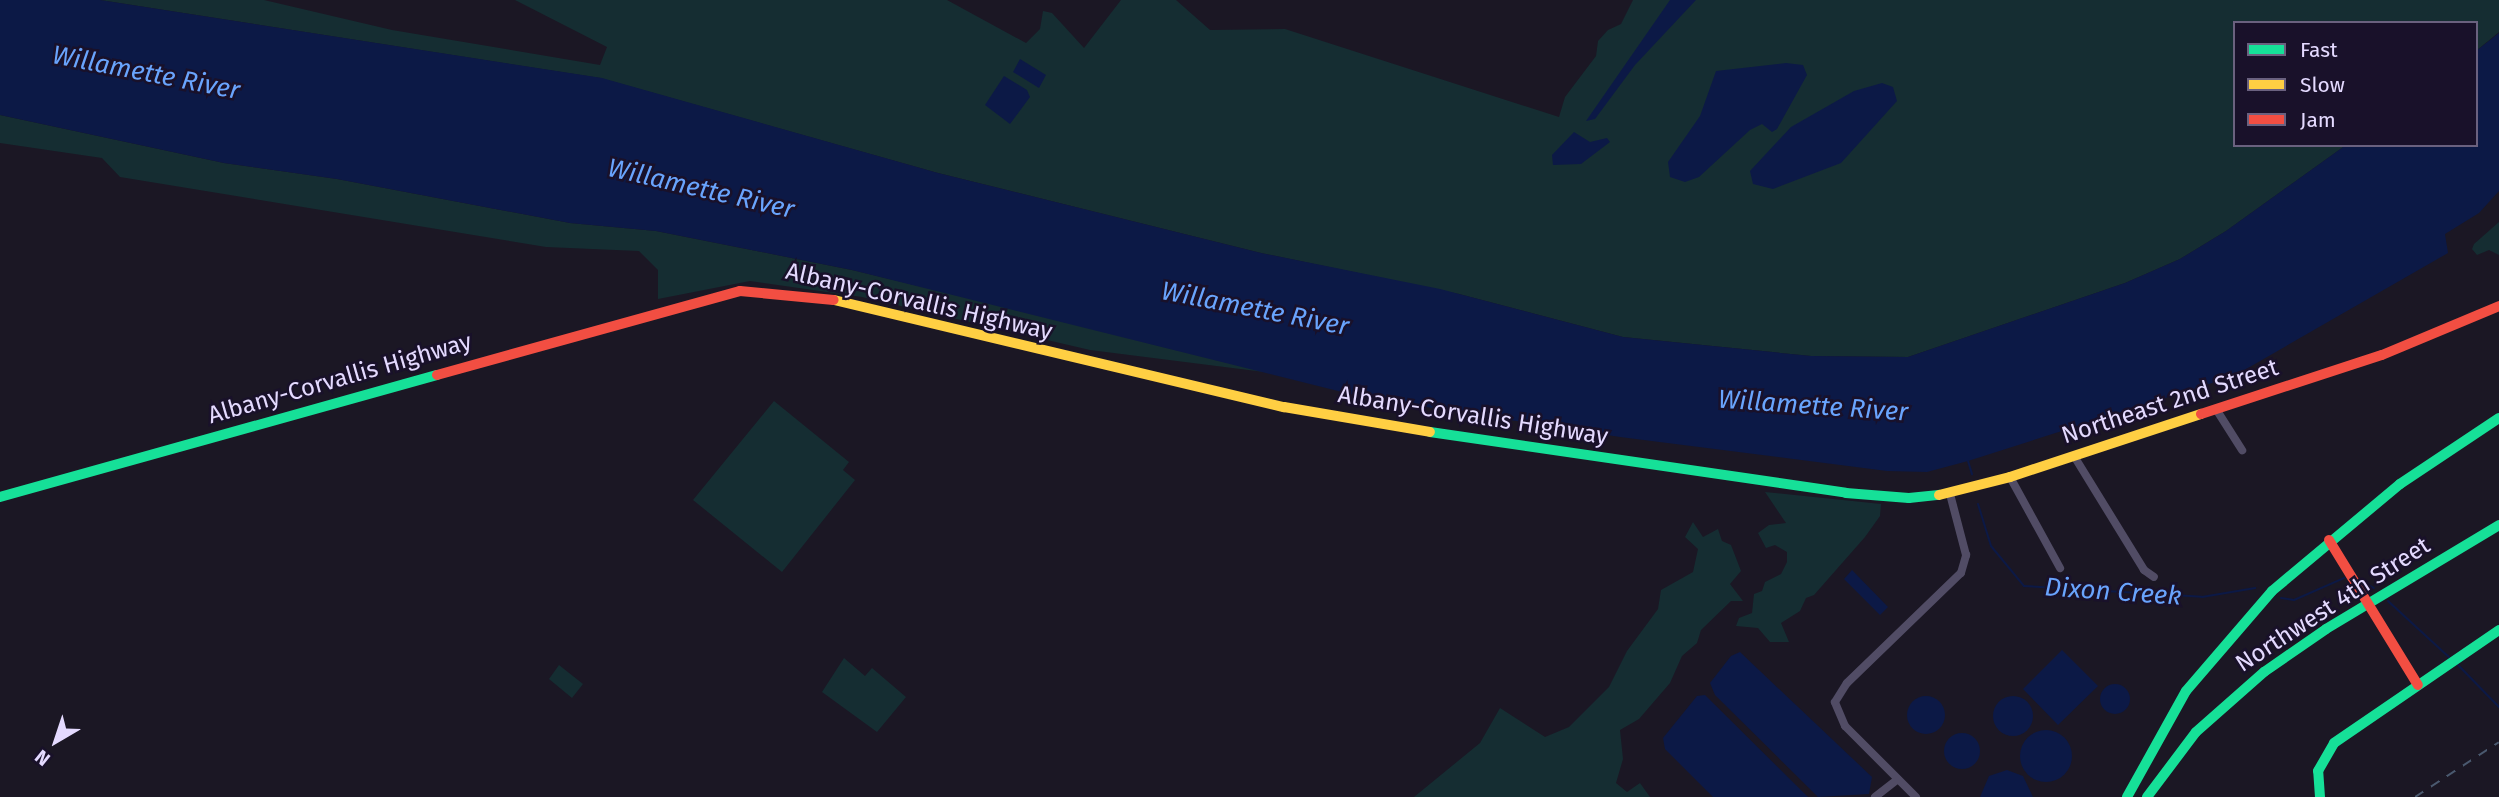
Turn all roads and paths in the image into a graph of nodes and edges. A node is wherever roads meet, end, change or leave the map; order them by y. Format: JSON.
{"nodes":[{"id":1,"x":2499,"y":306,"type":"edge"},
{"id":2,"x":2217,"y":409,"type":"junction"},
{"id":3,"x":2499,"y":418,"type":"edge"},
{"id":4,"x":2242,"y":450,"type":"dead end"},
{"id":5,"x":2074,"y":456,"type":"junction"},
{"id":6,"x":2010,"y":477,"type":"junction"},
{"id":7,"x":1846,"y":493,"type":"joint"},
{"id":8,"x":1950,"y":494,"type":"junction"},
{"id":9,"x":0,"y":497,"type":"edge"},
{"id":10,"x":2499,"y":526,"type":"edge"},
{"id":11,"x":2329,"y":540,"type":"junction"},
{"id":12,"x":2060,"y":568,"type":"dead end"},
{"id":13,"x":2154,"y":577,"type":"dead end"},
{"id":14,"x":2368,"y":603,"type":"junction"},
{"id":15,"x":2499,"y":630,"type":"edge"},
{"id":16,"x":2418,"y":685,"type":"junction"},
{"id":17,"x":1898,"y":779,"type":"junction"},
{"id":18,"x":1875,"y":797,"type":"edge"},
{"id":19,"x":1916,"y":797,"type":"edge"},
{"id":20,"x":2127,"y":797,"type":"edge"},
{"id":21,"x":2147,"y":797,"type":"edge"},
{"id":22,"x":2320,"y":797,"type":"edge"}],
"edges":[{"from":1,"to":2,"type":"main road","name":"Northeast 2nd Street"},
{"from":2,"to":4,"type":"street"},
{"from":2,"to":5,"type":"main road","name":"Northeast 2nd Street"},
{"from":3,"to":11,"type":"main road"},
{"from":5,"to":6,"type":"main road","name":"Northeast 2nd Street"},
{"from":5,"to":13,"type":"street"},
{"from":6,"to":8,"type":"main road","name":"Northeast 2nd Street"},
{"from":6,"to":12,"type":"street"},
{"from":7,"to":8,"type":"main road","name":"Northeast 2nd Street"},
{"from":7,"to":9,"type":"main road","name":"Albany-Corvallis Highway"},
{"from":8,"to":17,"type":"street"},
{"from":10,"to":14,"type":"main road","name":"Northwest 4th Street"},
{"from":11,"to":14,"type":"main road"},
{"from":11,"to":20,"type":"main road"},
{"from":14,"to":16,"type":"main road"},
{"from":14,"to":21,"type":"main road","name":"Northwest 4th Street"},
{"from":15,"to":16,"type":"main road"},
{"from":16,"to":22,"type":"main road"},
{"from":17,"to":18,"type":"street"},
{"from":17,"to":19,"type":"street"}]}
